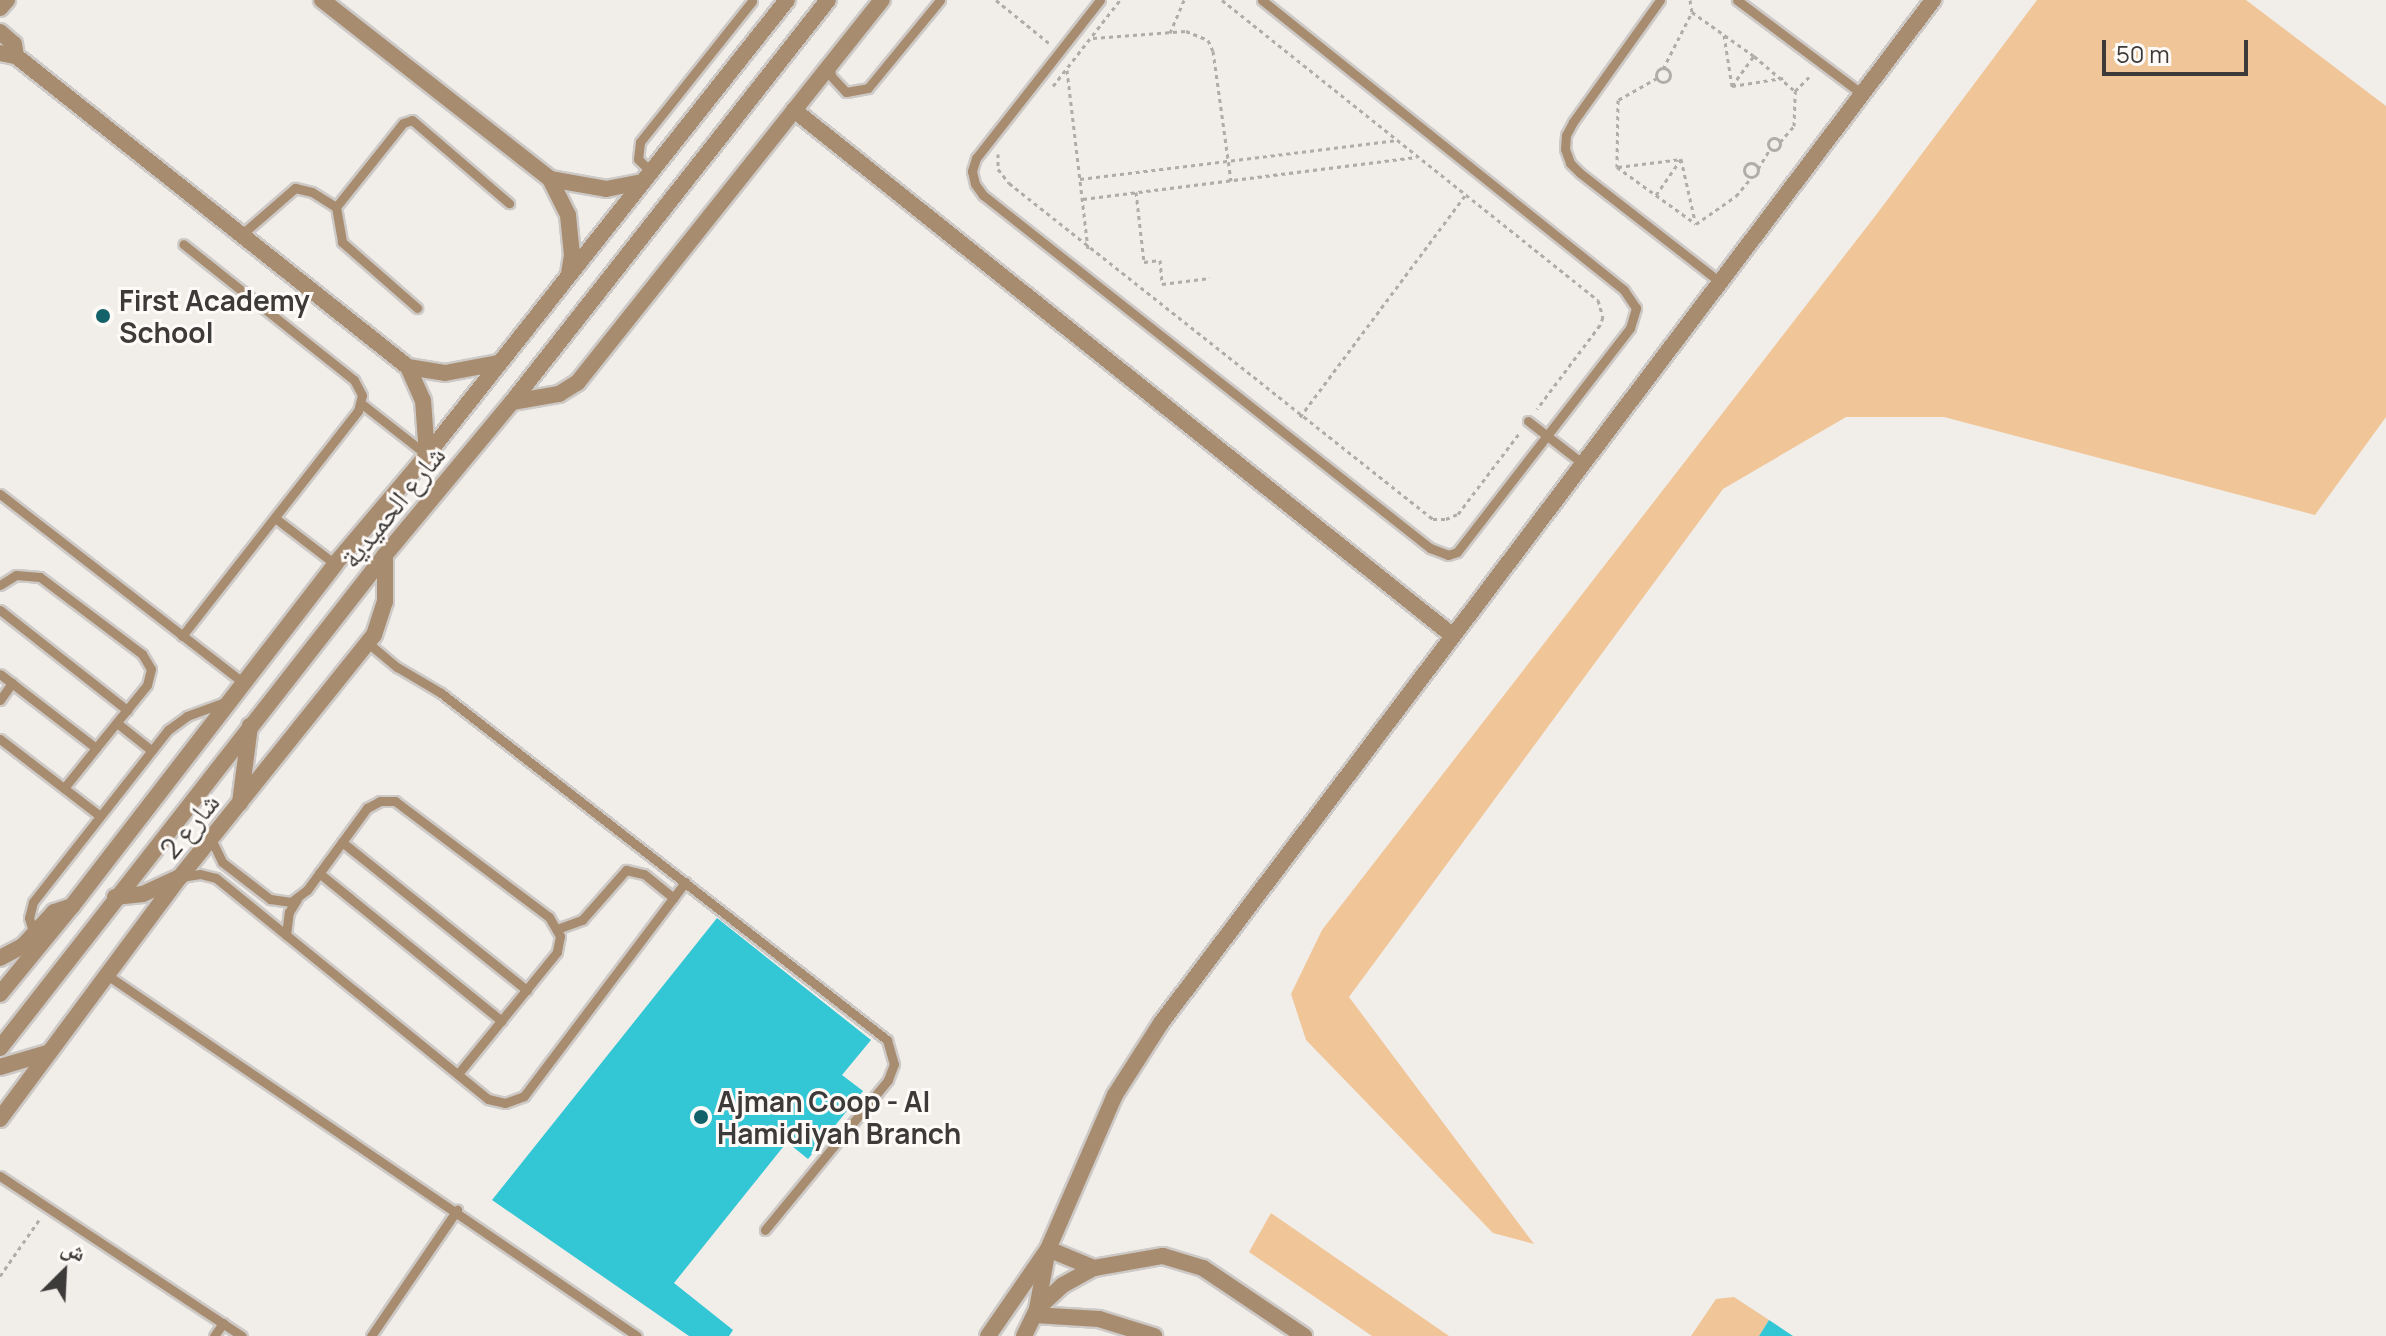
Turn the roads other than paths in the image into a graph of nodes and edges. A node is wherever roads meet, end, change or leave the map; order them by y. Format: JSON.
{"nodes":[{"id":1,"x":7,"y":0,"type":"edge"},
{"id":2,"x":322,"y":0,"type":"edge"},
{"id":3,"x":787,"y":0,"type":"edge"},
{"id":4,"x":828,"y":0,"type":"edge"},
{"id":5,"x":882,"y":0,"type":"edge"},
{"id":6,"x":940,"y":0,"type":"edge"},
{"id":7,"x":1100,"y":0,"type":"edge"},
{"id":8,"x":1262,"y":0,"type":"edge"},
{"id":9,"x":1660,"y":0,"type":"edge"},
{"id":10,"x":1737,"y":0,"type":"edge"},
{"id":11,"x":1933,"y":0,"type":"edge"},
{"id":12,"x":752,"y":1,"type":"edge"},
{"id":13,"x":0,"y":8,"type":"edge"},
{"id":14,"x":0,"y":32,"type":"edge"},
{"id":15,"x":8,"y":54,"type":"edge"},
{"id":16,"x":830,"y":65,"type":"junction"},
{"id":17,"x":1862,"y":94,"type":"junction"},
{"id":18,"x":794,"y":110,"type":"junction"},
{"id":19,"x":647,"y":177,"type":"junction"},
{"id":20,"x":550,"y":179,"type":"junction"},
{"id":21,"x":509,"y":203,"type":"dead end"},
{"id":22,"x":336,"y":207,"type":"junction"},
{"id":23,"x":241,"y":235,"type":"junction"},
{"id":24,"x":183,"y":244,"type":"dead end"},
{"id":25,"x":569,"y":275,"type":"junction"},
{"id":26,"x":1720,"y":282,"type":"junction"},
{"id":27,"x":417,"y":308,"type":"dead end"},
{"id":28,"x":499,"y":363,"type":"junction"},
{"id":29,"x":408,"y":367,"type":"junction"},
{"id":30,"x":512,"y":402,"type":"junction"},
{"id":31,"x":362,"y":404,"type":"junction"},
{"id":32,"x":1528,"y":421,"type":"road end"},
{"id":33,"x":1547,"y":434,"type":"junction"},
{"id":34,"x":427,"y":455,"type":"junction"},
{"id":35,"x":1582,"y":463,"type":"junction"},
{"id":36,"x":0,"y":494,"type":"edge"},
{"id":37,"x":275,"y":518,"type":"junction"},
{"id":38,"x":385,"y":555,"type":"junction"},
{"id":39,"x":335,"y":564,"type":"junction"},
{"id":40,"x":0,"y":585,"type":"edge"},
{"id":41,"x":0,"y":610,"type":"edge"},
{"id":42,"x":1452,"y":635,"type":"junction"},
{"id":43,"x":182,"y":636,"type":"junction"},
{"id":44,"x":368,"y":643,"type":"junction"},
{"id":45,"x":0,"y":674,"type":"edge"},
{"id":46,"x":242,"y":682,"type":"junction"},
{"id":47,"x":12,"y":683,"type":"junction"},
{"id":48,"x":0,"y":700,"type":"edge"},
{"id":49,"x":228,"y":701,"type":"junction"},
{"id":50,"x":127,"y":710,"type":"junction"},
{"id":51,"x":117,"y":723,"type":"junction"},
{"id":52,"x":250,"y":726,"type":"junction"},
{"id":53,"x":0,"y":739,"type":"edge"},
{"id":54,"x":96,"y":748,"type":"junction"},
{"id":55,"x":151,"y":750,"type":"junction"},
{"id":56,"x":64,"y":788,"type":"junction"},
{"id":57,"x":240,"y":803,"type":"junction"},
{"id":58,"x":100,"y":816,"type":"junction"},
{"id":59,"x":211,"y":839,"type":"junction"},
{"id":60,"x":342,"y":842,"type":"junction"},
{"id":61,"x":319,"y":873,"type":"junction"},
{"id":62,"x":180,"y":877,"type":"junction"},
{"id":63,"x":685,"y":882,"type":"junction"},
{"id":64,"x":115,"y":897,"type":"junction"},
{"id":65,"x":674,"y":898,"type":"junction"},
{"id":66,"x":297,"y":899,"type":"junction"},
{"id":67,"x":72,"y":906,"type":"junction"},
{"id":68,"x":557,"y":929,"type":"junction"},
{"id":69,"x":34,"y":935,"type":"junction"},
{"id":70,"x":286,"y":935,"type":"junction"},
{"id":71,"x":0,"y":958,"type":"edge"},
{"id":72,"x":107,"y":975,"type":"junction"},
{"id":73,"x":527,"y":990,"type":"junction"},
{"id":74,"x":0,"y":994,"type":"edge"},
{"id":75,"x":502,"y":1021,"type":"junction"},
{"id":76,"x":0,"y":1048,"type":"edge"},
{"id":77,"x":50,"y":1052,"type":"junction"},
{"id":78,"x":0,"y":1067,"type":"edge"},
{"id":79,"x":458,"y":1074,"type":"junction"},
{"id":80,"x":0,"y":1119,"type":"edge"},
{"id":81,"x":0,"y":1176,"type":"edge"},
{"id":82,"x":457,"y":1210,"type":"junction"},
{"id":83,"x":765,"y":1230,"type":"dead end"},
{"id":84,"x":1048,"y":1249,"type":"junction"},
{"id":85,"x":1094,"y":1268,"type":"junction"},
{"id":86,"x":1036,"y":1312,"type":"junction"},
{"id":87,"x":223,"y":1323,"type":"junction"},
{"id":88,"x":214,"y":1336,"type":"edge"},
{"id":89,"x":242,"y":1336,"type":"edge"},
{"id":90,"x":371,"y":1336,"type":"edge"},
{"id":91,"x":637,"y":1336,"type":"edge"},
{"id":92,"x":988,"y":1336,"type":"edge"},
{"id":93,"x":1024,"y":1336,"type":"edge"},
{"id":94,"x":1154,"y":1336,"type":"edge"},
{"id":95,"x":1304,"y":1336,"type":"edge"}],
"edges":[{"from":1,"to":13,"type":"street"},
{"from":2,"to":20,"type":"street"},
{"from":3,"to":19,"type":"street","name":"شارع الحميدية"},
{"from":4,"to":30,"type":"street","name":"شارع الحميدية"},
{"from":5,"to":16,"type":"street"},
{"from":6,"to":16,"type":"lane"},
{"from":7,"to":33,"type":"lane"},
{"from":8,"to":33,"type":"lane"},
{"from":9,"to":26,"type":"lane"},
{"from":10,"to":17,"type":"lane"},
{"from":11,"to":17,"type":"street"},
{"from":12,"to":19,"type":"lane"},
{"from":14,"to":15,"type":"street"},
{"from":15,"to":23,"type":"street"},
{"from":16,"to":18,"type":"street"},
{"from":17,"to":26,"type":"street"},
{"from":18,"to":30,"type":"street"},
{"from":18,"to":42,"type":"street"},
{"from":19,"to":20,"type":"street"},
{"from":19,"to":25,"type":"street","name":"شارع الحميدية"},
{"from":20,"to":25,"type":"street"},
{"from":21,"to":22,"type":"lane"},
{"from":22,"to":23,"type":"lane"},
{"from":22,"to":27,"type":"lane"},
{"from":23,"to":29,"type":"street"},
{"from":24,"to":31,"type":"lane"},
{"from":25,"to":28,"type":"street","name":"شارع الحميدية"},
{"from":26,"to":35,"type":"street"},
{"from":28,"to":29,"type":"street"},
{"from":28,"to":34,"type":"street","name":"شارع الحميدية"},
{"from":29,"to":34,"type":"street"},
{"from":30,"to":38,"type":"street","name":"شارع الحميدية"},
{"from":31,"to":34,"type":"lane"},
{"from":31,"to":37,"type":"lane"},
{"from":32,"to":33,"type":"lane"},
{"from":33,"to":35,"type":"lane"},
{"from":34,"to":39,"type":"street","name":"شارع الحميدية"},
{"from":35,"to":42,"type":"street"},
{"from":36,"to":43,"type":"lane"},
{"from":37,"to":39,"type":"lane"},
{"from":37,"to":43,"type":"lane"},
{"from":38,"to":44,"type":"street","name":"شارع 2"},
{"from":38,"to":52,"type":"street","name":"شارع الحميدية"},
{"from":39,"to":46,"type":"street","name":"شارع الحميدية"},
{"from":40,"to":50,"type":"lane"},
{"from":41,"to":50,"type":"lane"},
{"from":42,"to":84,"type":"street"},
{"from":43,"to":46,"type":"lane"},
{"from":44,"to":57,"type":"street","name":"شارع 2"},
{"from":44,"to":63,"type":"lane"},
{"from":45,"to":47,"type":"lane"},
{"from":46,"to":49,"type":"street","name":"شارع الحميدية"},
{"from":47,"to":48,"type":"lane"},
{"from":47,"to":54,"type":"lane"},
{"from":49,"to":55,"type":"lane"},
{"from":49,"to":67,"type":"street","name":"شارع الحميدية"},
{"from":50,"to":51,"type":"lane"},
{"from":51,"to":54,"type":"lane"},
{"from":51,"to":55,"type":"lane"},
{"from":52,"to":57,"type":"street"},
{"from":52,"to":64,"type":"street","name":"شارع الحميدية"},
{"from":53,"to":56,"type":"lane"},
{"from":54,"to":56,"type":"lane"},
{"from":55,"to":58,"type":"lane"},
{"from":56,"to":58,"type":"lane"},
{"from":57,"to":59,"type":"street","name":"شارع 2"},
{"from":58,"to":69,"type":"lane"},
{"from":59,"to":62,"type":"street","name":"شارع 2"},
{"from":59,"to":66,"type":"lane"},
{"from":60,"to":61,"type":"lane"},
{"from":60,"to":68,"type":"lane"},
{"from":60,"to":73,"type":"lane"},
{"from":61,"to":66,"type":"lane"},
{"from":61,"to":75,"type":"lane"},
{"from":62,"to":64,"type":"street"},
{"from":62,"to":70,"type":"lane"},
{"from":62,"to":72,"type":"street","name":"شارع 2"},
{"from":63,"to":65,"type":"lane"},
{"from":63,"to":83,"type":"lane"},
{"from":64,"to":76,"type":"street","name":"شارع الحميدية"},
{"from":65,"to":68,"type":"lane"},
{"from":65,"to":79,"type":"lane"},
{"from":66,"to":70,"type":"lane"},
{"from":67,"to":69,"type":"street"},
{"from":67,"to":74,"type":"street","name":"شارع الحميدية"},
{"from":68,"to":73,"type":"lane"},
{"from":69,"to":71,"type":"street"},
{"from":70,"to":79,"type":"lane"},
{"from":72,"to":77,"type":"street","name":"شارع 2"},
{"from":72,"to":82,"type":"lane"},
{"from":73,"to":75,"type":"lane"},
{"from":75,"to":79,"type":"lane"},
{"from":77,"to":78,"type":"street"},
{"from":77,"to":80,"type":"street","name":"شارع 2"},
{"from":81,"to":87,"type":"lane"},
{"from":82,"to":90,"type":"lane"},
{"from":82,"to":91,"type":"lane"},
{"from":84,"to":85,"type":"street"},
{"from":84,"to":86,"type":"street"},
{"from":84,"to":92,"type":"street"},
{"from":85,"to":86,"type":"street"},
{"from":85,"to":95,"type":"street"},
{"from":86,"to":93,"type":"street"},
{"from":86,"to":94,"type":"street"},
{"from":87,"to":88,"type":"lane"},
{"from":87,"to":89,"type":"lane"}]}
